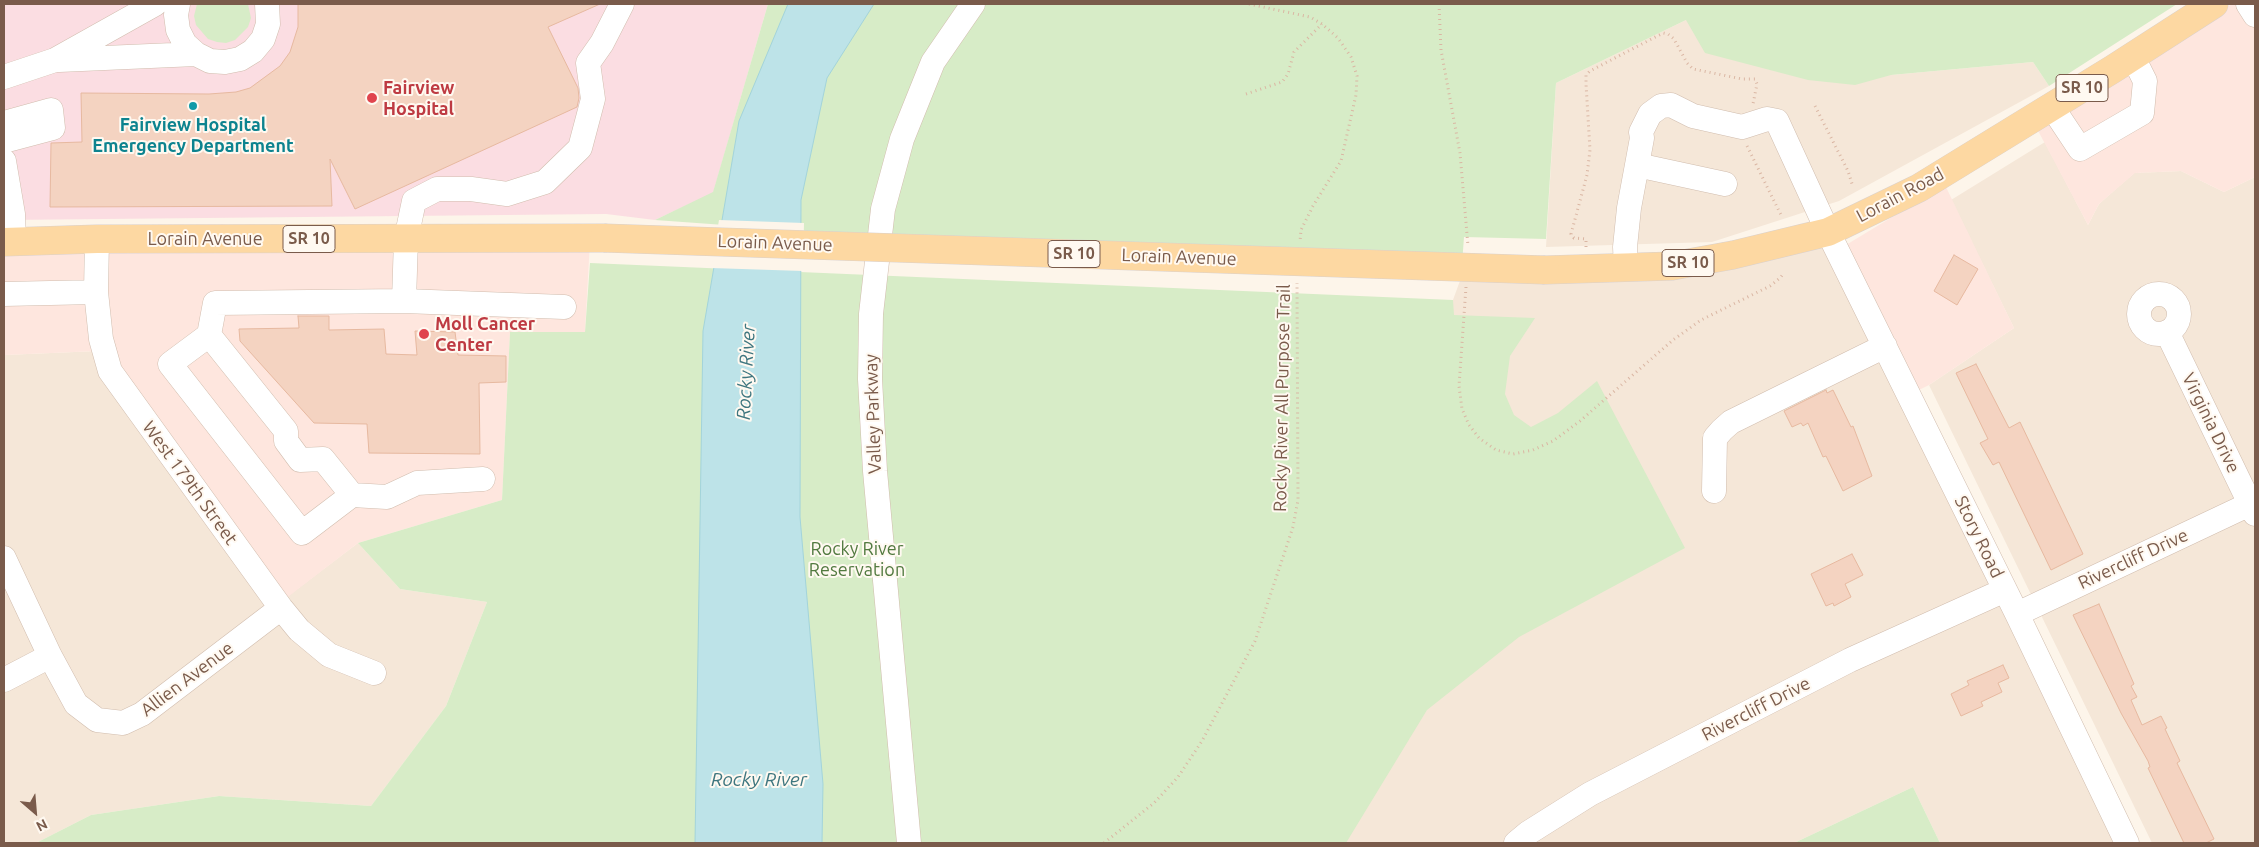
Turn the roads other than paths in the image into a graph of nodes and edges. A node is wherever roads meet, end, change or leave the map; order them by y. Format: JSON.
{"nodes":[{"id":1,"x":155,"y":4,"type":"edge"},
{"id":2,"x":178,"y":4,"type":"edge"},
{"id":3,"x":267,"y":4,"type":"edge"},
{"id":4,"x":622,"y":4,"type":"edge"},
{"id":5,"x":973,"y":4,"type":"edge"},
{"id":6,"x":2214,"y":4,"type":"edge"},
{"id":7,"x":2248,"y":4,"type":"edge"},
{"id":8,"x":2255,"y":15,"type":"edge"},
{"id":9,"x":196,"y":54,"type":"junction"},
{"id":10,"x":2133,"y":57,"type":"junction"},
{"id":11,"x":55,"y":60,"type":"junction"},
{"id":12,"x":4,"y":77,"type":"edge"},
{"id":13,"x":2052,"y":107,"type":"junction"},
{"id":14,"x":4,"y":123,"type":"edge"},
{"id":15,"x":4,"y":141,"type":"edge"},
{"id":16,"x":4,"y":160,"type":"edge"},
{"id":17,"x":1636,"y":165,"type":"junction"},
{"id":18,"x":1725,"y":184,"type":"dead end"},
{"id":19,"x":1828,"y":232,"type":"junction"},
{"id":20,"x":97,"y":239,"type":"junction"},
{"id":21,"x":406,"y":239,"type":"junction"},
{"id":22,"x":9,"y":241,"type":"edge"},
{"id":23,"x":1626,"y":268,"type":"junction"},
{"id":24,"x":1545,"y":270,"type":"joint"},
{"id":25,"x":96,"y":292,"type":"junction"},
{"id":26,"x":4,"y":294,"type":"edge"},
{"id":27,"x":404,"y":301,"type":"junction"},
{"id":28,"x":564,"y":307,"type":"dead end"},
{"id":29,"x":2167,"y":332,"type":"dead end"},
{"id":30,"x":209,"y":335,"type":"junction"},
{"id":31,"x":1885,"y":346,"type":"junction"},
{"id":32,"x":482,"y":479,"type":"dead end"},
{"id":33,"x":1714,"y":492,"type":"dead end"},
{"id":34,"x":352,"y":495,"type":"junction"},
{"id":35,"x":2252,"y":509,"type":"edge"},
{"id":36,"x":4,"y":558,"type":"edge"},
{"id":37,"x":2005,"y":590,"type":"junction"},
{"id":38,"x":281,"y":608,"type":"junction"},
{"id":39,"x":2017,"y":614,"type":"junction"},
{"id":40,"x":50,"y":656,"type":"junction"},
{"id":41,"x":374,"y":674,"type":"dead end"},
{"id":42,"x":4,"y":680,"type":"edge"},
{"id":43,"x":909,"y":843,"type":"edge"},
{"id":44,"x":1516,"y":843,"type":"edge"},
{"id":45,"x":2127,"y":843,"type":"edge"}],
"edges":[{"from":1,"to":11,"type":"street"},
{"from":2,"to":9,"type":"street"},
{"from":3,"to":9,"type":"street"},
{"from":4,"to":21,"type":"street"},
{"from":5,"to":43,"type":"street","name":"Valley Parkway"},
{"from":6,"to":10,"type":"main road","name":"Lorain Road","number":"SR 10"},
{"from":7,"to":8,"type":"street"},
{"from":9,"to":11,"type":"street"},
{"from":10,"to":13,"type":"main road","name":"Lorain Road","number":"SR 10"},
{"from":10,"to":13,"type":"street"},
{"from":11,"to":12,"type":"street"},
{"from":13,"to":19,"type":"main road","name":"Lorain Road","number":"SR 10"},
{"from":14,"to":15,"type":"street"},
{"from":16,"to":22,"type":"street"},
{"from":17,"to":18,"type":"street"},
{"from":17,"to":19,"type":"street","name":"Story Road"},
{"from":17,"to":23,"type":"street"},
{"from":19,"to":23,"type":"main road","name":"Lorain Road","number":"SR 10"},
{"from":19,"to":31,"type":"street","name":"Story Road"},
{"from":20,"to":21,"type":"main road","name":"Lorain Avenue","number":"SR 10"},
{"from":20,"to":22,"type":"main road","name":"Lorain Avenue","number":"SR 10"},
{"from":20,"to":25,"type":"street","name":"West 179th Street"},
{"from":21,"to":24,"type":"main road","name":"Lorain Avenue","number":"SR 10","bridge":true},
{"from":21,"to":27,"type":"street"},
{"from":23,"to":24,"type":"main road","name":"Lorain Road","number":"SR 10"},
{"from":25,"to":26,"type":"street"},
{"from":25,"to":38,"type":"street","name":"West 179th Street"},
{"from":27,"to":28,"type":"street"},
{"from":27,"to":30,"type":"street"},
{"from":29,"to":35,"type":"street","name":"Virginia Drive"},
{"from":30,"to":34,"type":"street"},
{"from":30,"to":34,"type":"street"},
{"from":31,"to":33,"type":"street"},
{"from":31,"to":37,"type":"street","name":"Story Road"},
{"from":32,"to":34,"type":"street"},
{"from":35,"to":39,"type":"street","name":"Rivercliff Drive"},
{"from":36,"to":40,"type":"street","name":"Allien Avenue"},
{"from":37,"to":39,"type":"street","name":"Story Road"},
{"from":37,"to":44,"type":"street","name":"Rivercliff Drive"},
{"from":38,"to":40,"type":"street","name":"Allien Avenue"},
{"from":38,"to":41,"type":"street","name":"West 179th Street"},
{"from":39,"to":45,"type":"street","name":"Story Road"},
{"from":40,"to":42,"type":"street"}]}
